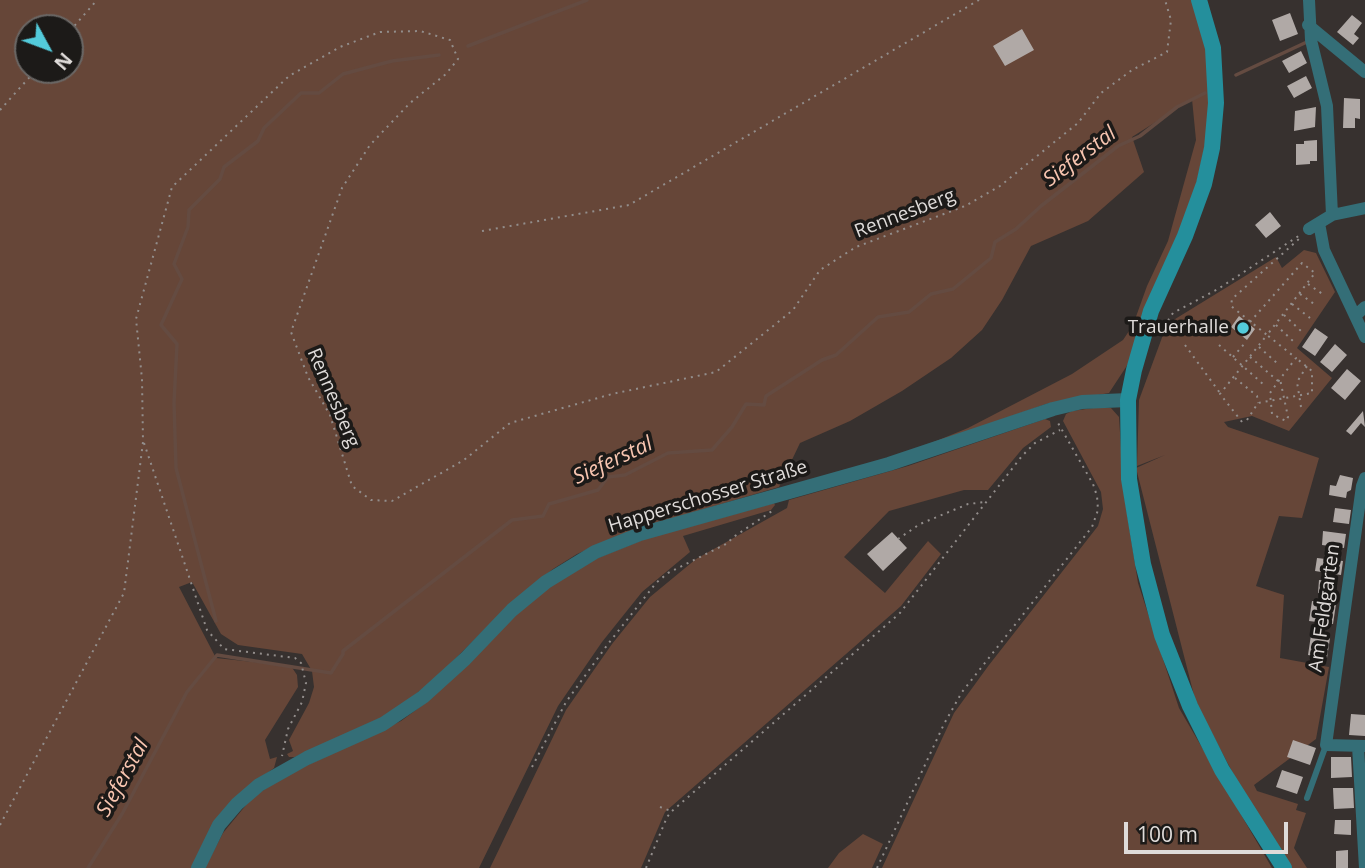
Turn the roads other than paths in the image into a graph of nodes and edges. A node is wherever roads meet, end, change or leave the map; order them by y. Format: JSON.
{"nodes":[{"id":1,"x":1199,"y":0,"type":"edge"},
{"id":2,"x":1309,"y":0,"type":"edge"},
{"id":3,"x":1308,"y":25,"type":"junction"},
{"id":4,"x":1365,"y":72,"type":"edge"},
{"id":5,"x":1365,"y":208,"type":"edge"},
{"id":6,"x":1332,"y":215,"type":"junction"},
{"id":7,"x":1365,"y":307,"type":"edge"},
{"id":8,"x":1355,"y":316,"type":"junction"},
{"id":9,"x":1365,"y":337,"type":"edge"},
{"id":10,"x":1128,"y":400,"type":"junction"},
{"id":11,"x":1365,"y":478,"type":"edge"},
{"id":12,"x":1326,"y":745,"type":"junction"},
{"id":13,"x":1361,"y":746,"type":"edge"},
{"id":14,"x":1307,"y":798,"type":"dead end"},
{"id":15,"x":198,"y":868,"type":"edge"},
{"id":16,"x":1284,"y":868,"type":"edge"},
{"id":17,"x":1365,"y":868,"type":"edge"}],
"edges":[{"from":1,"to":10,"type":"main road"},
{"from":2,"to":3,"type":"street"},
{"from":3,"to":4,"type":"street"},
{"from":3,"to":6,"type":"street"},
{"from":5,"to":6,"type":"street"},
{"from":6,"to":8,"type":"street"},
{"from":7,"to":8,"type":"street"},
{"from":8,"to":9,"type":"street"},
{"from":10,"to":15,"type":"street","name":"Happerschosser Straße"},
{"from":10,"to":16,"type":"main road"},
{"from":11,"to":12,"type":"street","name":"Am Feldgarten"},
{"from":12,"to":13,"type":"street"},
{"from":12,"to":14,"type":"lane","name":"Am Feldgarten"},
{"from":13,"to":17,"type":"street"}]}
